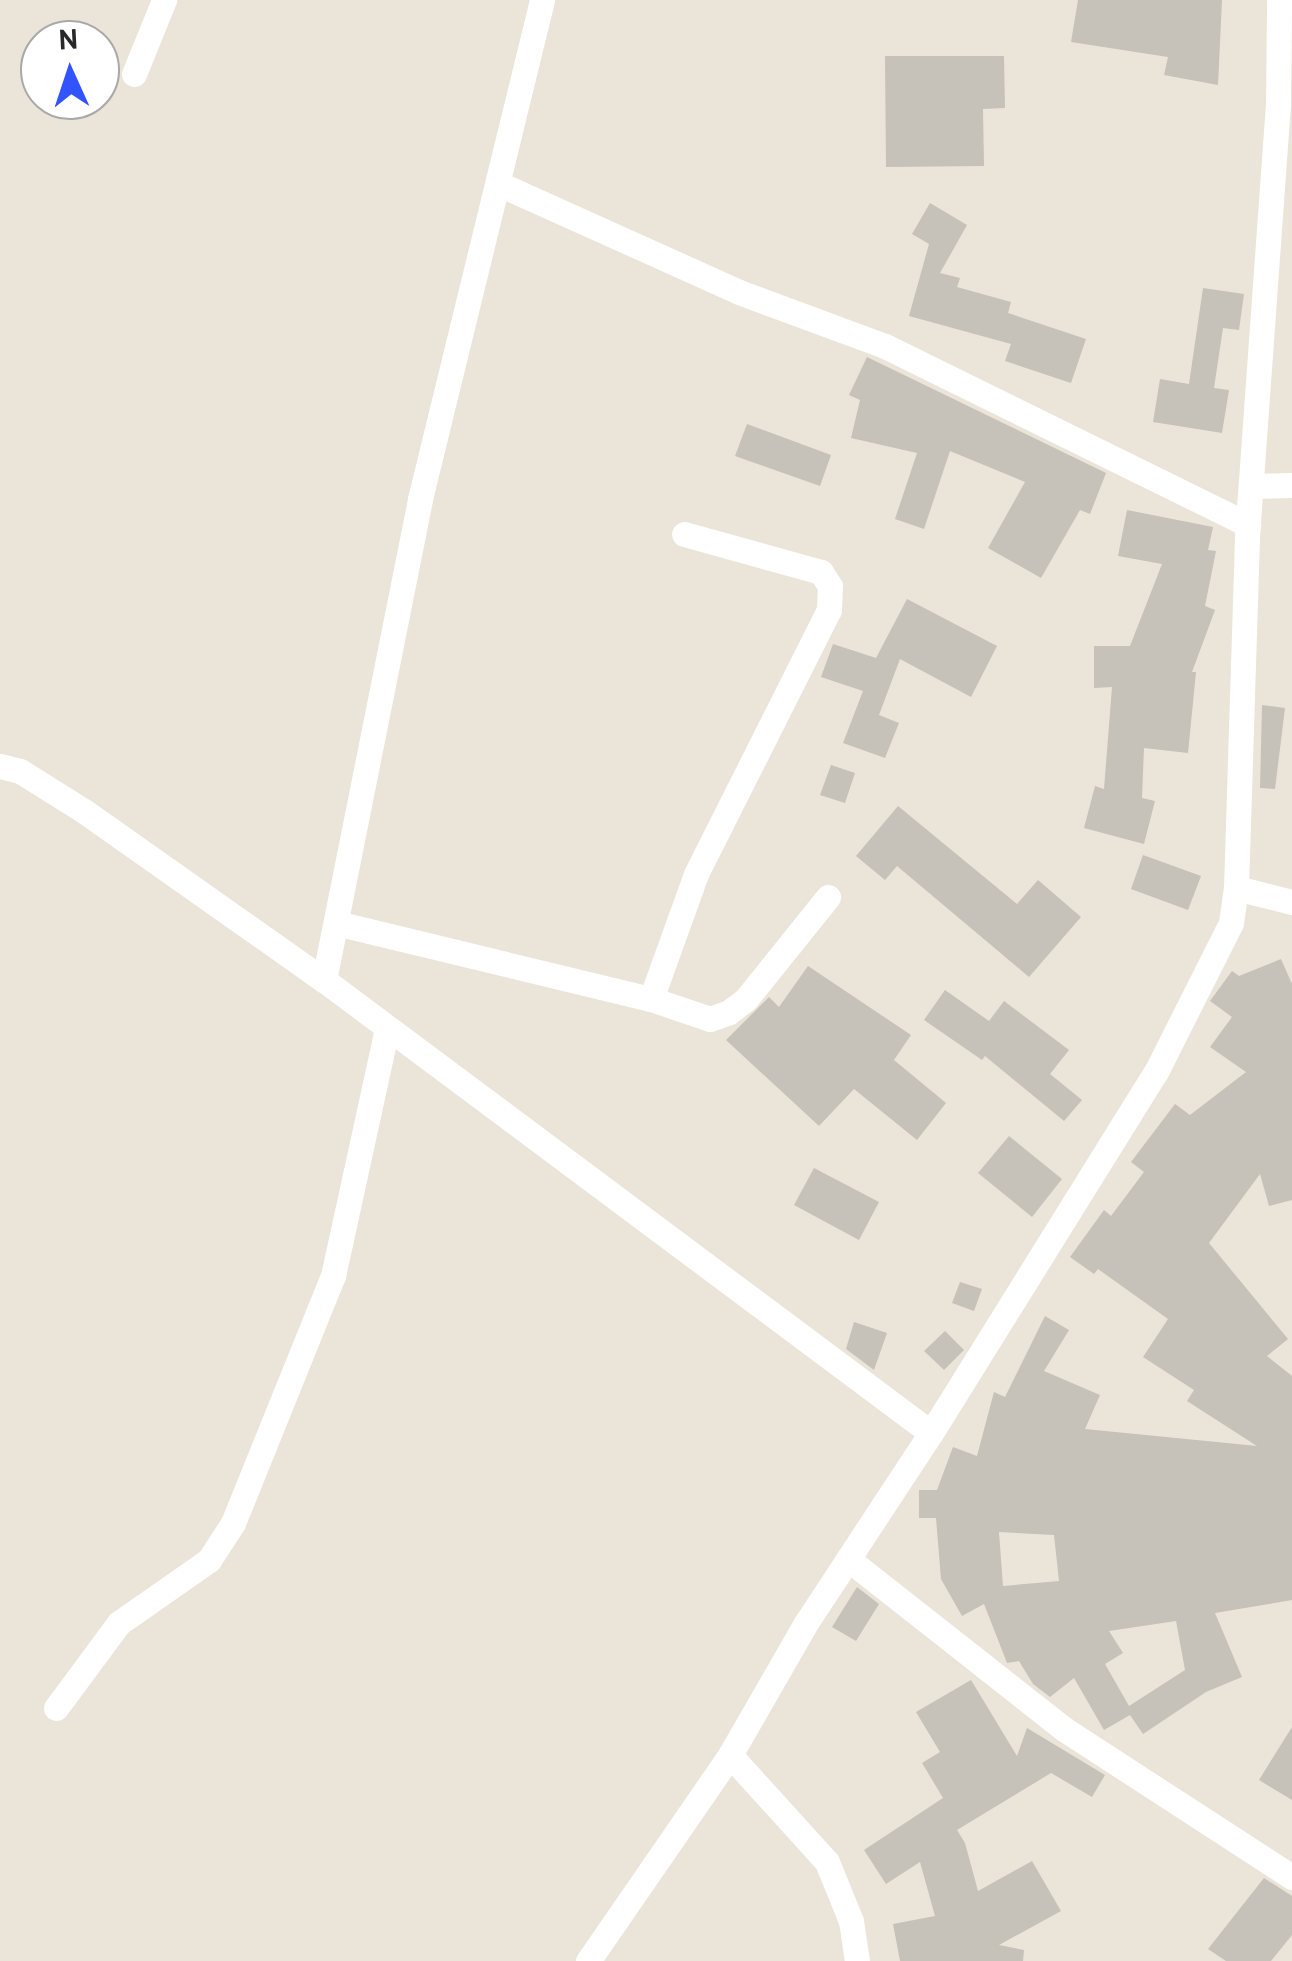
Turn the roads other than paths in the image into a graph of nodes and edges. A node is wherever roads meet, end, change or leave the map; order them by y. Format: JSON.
{"nodes":[{"id":1,"x":164,"y":0,"type":"edge"},
{"id":2,"x":542,"y":0,"type":"edge"},
{"id":3,"x":1279,"y":0,"type":"edge"},
{"id":4,"x":134,"y":74,"type":"dead end"},
{"id":5,"x":1285,"y":101,"type":"edge"},
{"id":6,"x":499,"y":184,"type":"junction"},
{"id":7,"x":1292,"y":485,"type":"edge"},
{"id":8,"x":1251,"y":486,"type":"junction"},
{"id":9,"x":1248,"y":525,"type":"junction"},
{"id":10,"x":684,"y":534,"type":"dead end"},
{"id":11,"x":0,"y":766,"type":"edge"},
{"id":12,"x":1236,"y":888,"type":"junction"},
{"id":13,"x":828,"y":897,"type":"dead end"},
{"id":14,"x":1292,"y":902,"type":"edge"},
{"id":15,"x":336,"y":923,"type":"junction"},
{"id":16,"x":324,"y":980,"type":"junction"},
{"id":17,"x":651,"y":999,"type":"junction"},
{"id":18,"x":387,"y":1028,"type":"junction"},
{"id":19,"x":931,"y":1433,"type":"junction"},
{"id":20,"x":848,"y":1559,"type":"junction"},
{"id":21,"x":56,"y":1708,"type":"dead end"},
{"id":22,"x":730,"y":1754,"type":"junction"},
{"id":23,"x":1292,"y":1877,"type":"edge"},
{"id":24,"x":588,"y":1961,"type":"edge"},
{"id":25,"x":857,"y":1961,"type":"edge"}],
"edges":[{"from":1,"to":4,"type":"street"},
{"from":2,"to":6,"type":"street"},
{"from":3,"to":5,"type":"street"},
{"from":5,"to":8,"type":"street"},
{"from":6,"to":9,"type":"street"},
{"from":6,"to":15,"type":"street"},
{"from":7,"to":8,"type":"street"},
{"from":8,"to":9,"type":"street"},
{"from":9,"to":12,"type":"street"},
{"from":10,"to":17,"type":"street"},
{"from":11,"to":16,"type":"street"},
{"from":12,"to":14,"type":"street"},
{"from":12,"to":19,"type":"street"},
{"from":13,"to":17,"type":"street"},
{"from":15,"to":16,"type":"street"},
{"from":15,"to":17,"type":"street"},
{"from":16,"to":18,"type":"street"},
{"from":18,"to":19,"type":"street"},
{"from":18,"to":21,"type":"street"},
{"from":19,"to":20,"type":"street"},
{"from":20,"to":22,"type":"street"},
{"from":20,"to":23,"type":"street"},
{"from":22,"to":24,"type":"street"},
{"from":22,"to":25,"type":"street"}]}
